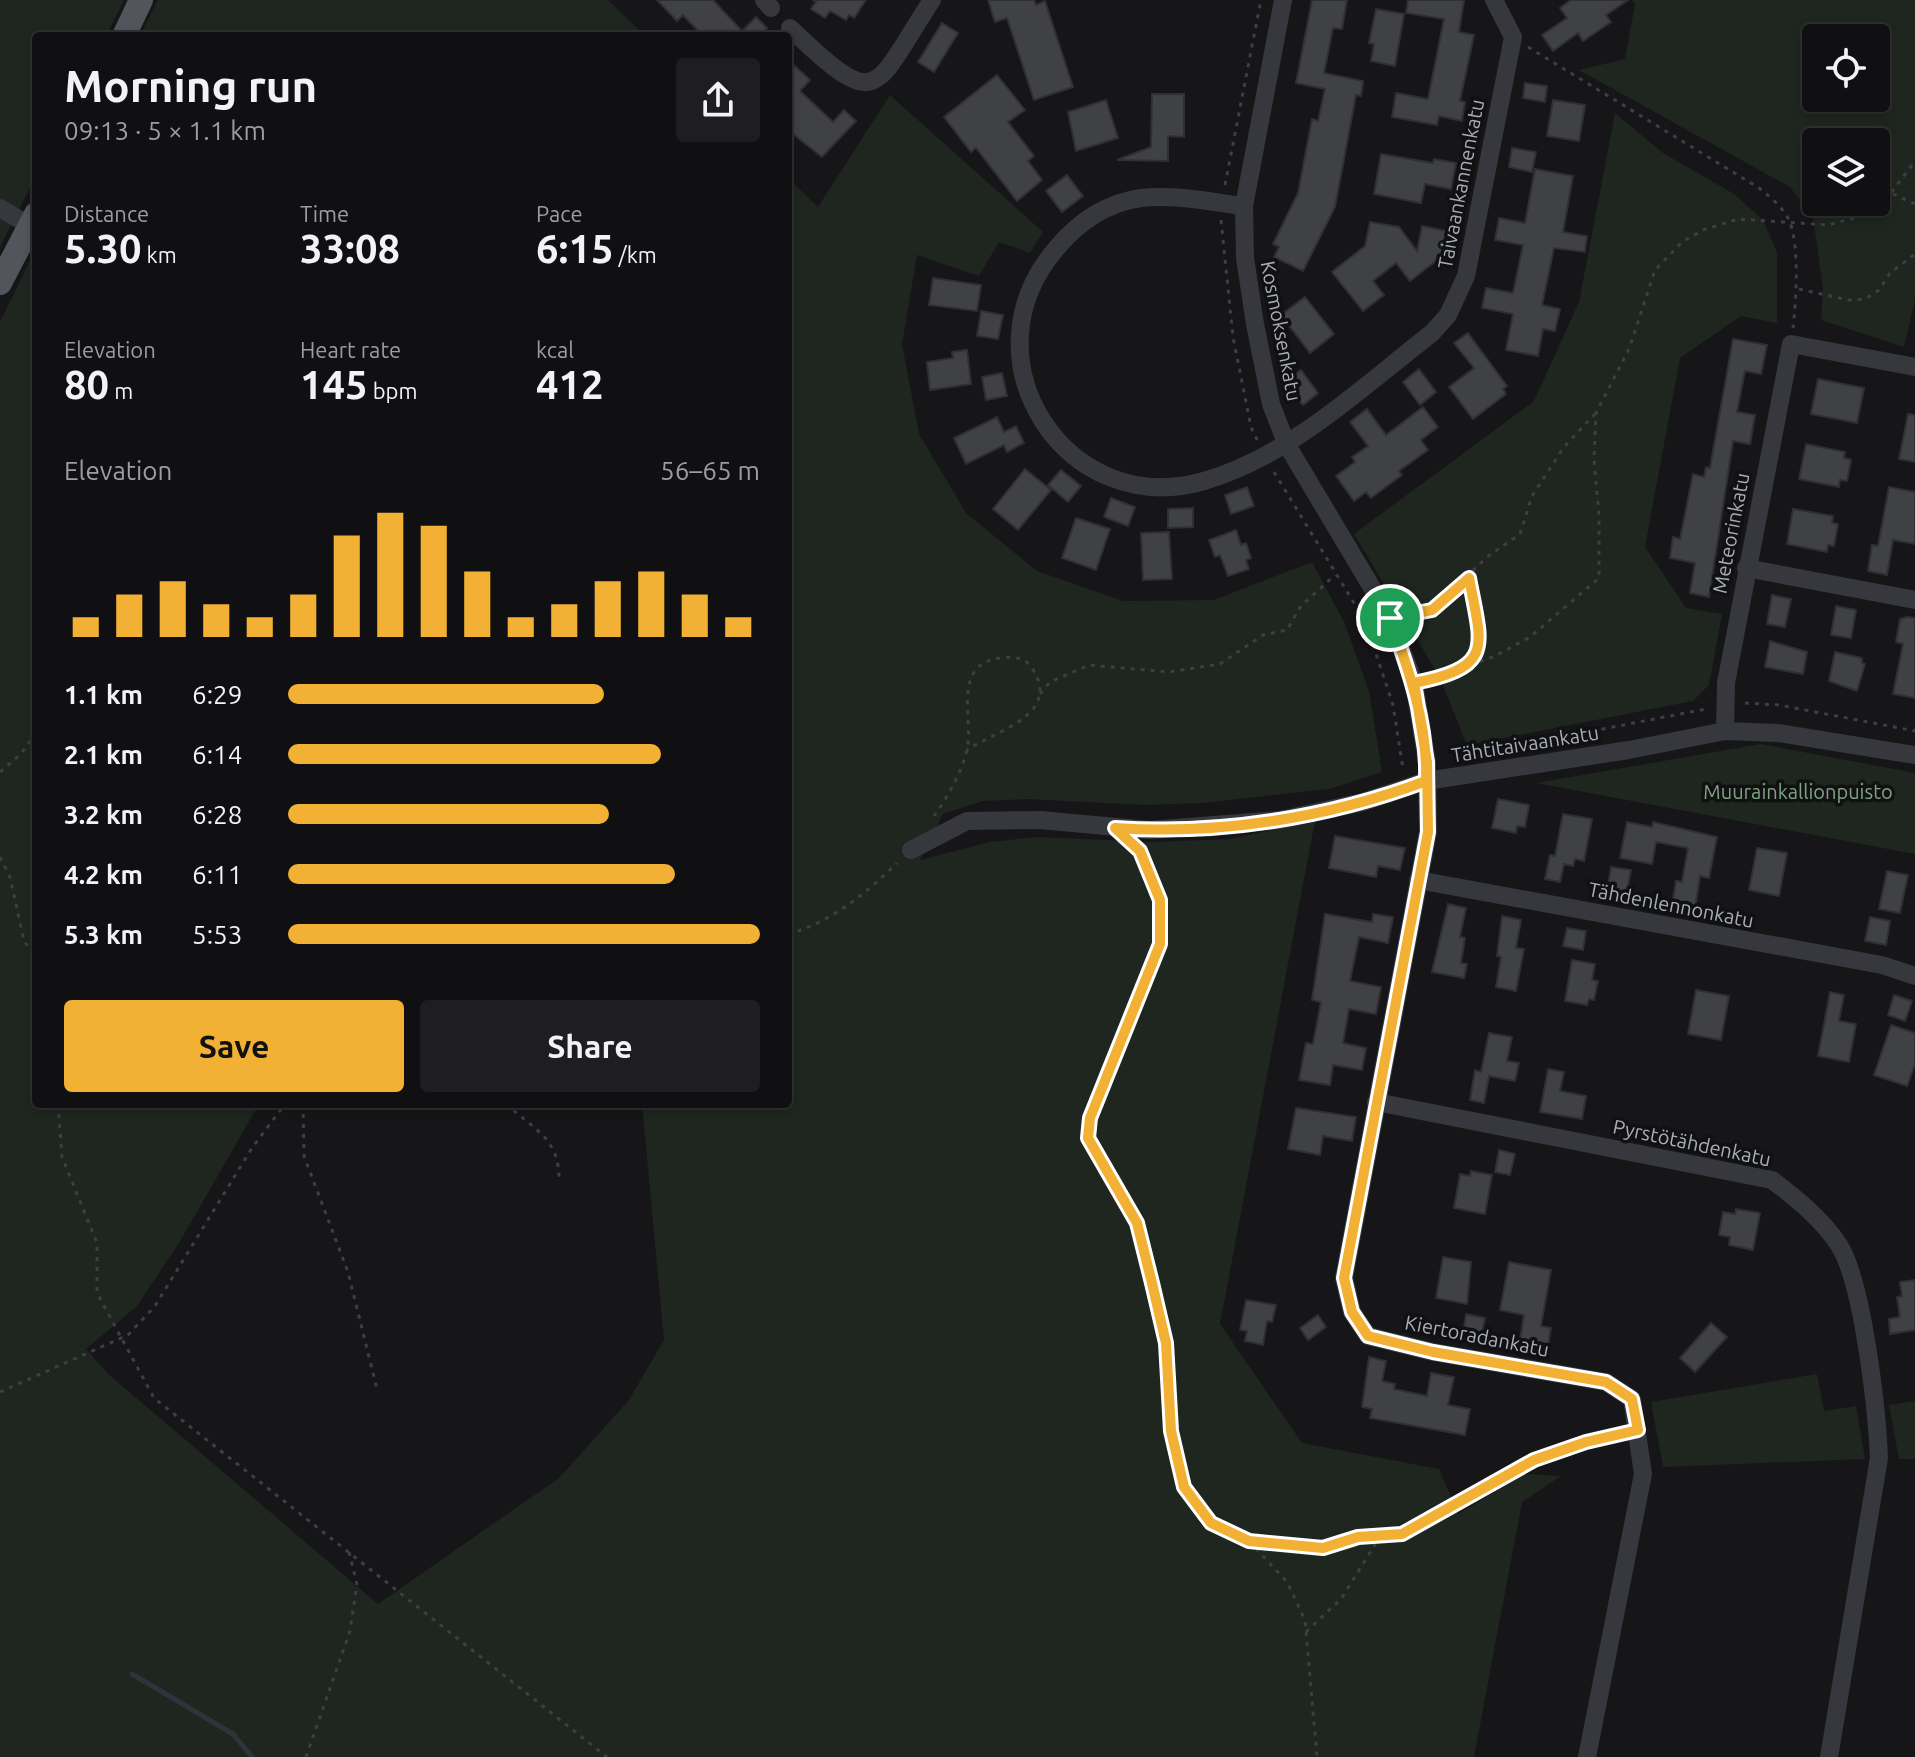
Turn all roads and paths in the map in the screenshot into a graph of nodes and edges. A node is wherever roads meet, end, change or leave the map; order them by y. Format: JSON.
{"nodes":[{"id":1,"x":141,"y":0,"type":"edge"},
{"id":2,"x":932,"y":0,"type":"edge"},
{"id":3,"x":1283,"y":0,"type":"edge"},
{"id":4,"x":1494,"y":0,"type":"edge"},
{"id":5,"x":790,"y":28,"type":"dead end"},
{"id":6,"x":126,"y":32,"type":"edge"},
{"id":7,"x":1513,"y":37,"type":"junction"},
{"id":8,"x":1915,"y":161,"type":"edge"},
{"id":9,"x":1891,"y":193,"type":"junction"},
{"id":10,"x":1915,"y":204,"type":"edge"},
{"id":11,"x":1244,"y":206,"type":"junction"},
{"id":12,"x":0,"y":208,"type":"edge"},
{"id":13,"x":32,"y":220,"type":"edge"},
{"id":14,"x":32,"y":222,"type":"edge"},
{"id":15,"x":1790,"y":223,"type":"junction"},
{"id":16,"x":1915,"y":254,"type":"edge"},
{"id":17,"x":0,"y":283,"type":"edge"},
{"id":18,"x":1797,"y":289,"type":"junction"},
{"id":19,"x":1791,"y":344,"type":"junction"},
{"id":20,"x":1915,"y":367,"type":"edge"},
{"id":21,"x":1596,"y":413,"type":"junction"},
{"id":22,"x":1287,"y":445,"type":"junction"},
{"id":23,"x":1746,"y":568,"type":"junction"},
{"id":24,"x":1336,"y":575,"type":"dead end"},
{"id":25,"x":1469,"y":578,"type":"junction"},
{"id":26,"x":1915,"y":600,"type":"edge"},
{"id":27,"x":1390,"y":618,"type":"junction"},
{"id":28,"x":1365,"y":621,"type":"dead end"},
{"id":29,"x":1467,"y":666,"type":"junction"},
{"id":30,"x":1414,"y":683,"type":"junction"},
{"id":31,"x":1040,"y":694,"type":"junction"},
{"id":32,"x":1725,"y":731,"type":"junction"},
{"id":33,"x":32,"y":738,"type":"edge"},
{"id":34,"x":967,"y":750,"type":"junction"},
{"id":35,"x":1915,"y":755,"type":"edge"},
{"id":36,"x":0,"y":772,"type":"edge"},
{"id":37,"x":1426,"y":781,"type":"junction"},
{"id":38,"x":1115,"y":828,"type":"junction"},
{"id":39,"x":911,"y":850,"type":"junction"},
{"id":40,"x":0,"y":857,"type":"edge"},
{"id":41,"x":1418,"y":880,"type":"junction"},
{"id":42,"x":792,"y":933,"type":"edge"},
{"id":43,"x":32,"y":952,"type":"edge"},
{"id":44,"x":1915,"y":976,"type":"edge"},
{"id":45,"x":1376,"y":1102,"type":"junction"},
{"id":46,"x":58,"y":1108,"type":"edge"},
{"id":47,"x":282,"y":1108,"type":"edge"},
{"id":48,"x":303,"y":1108,"type":"edge"},
{"id":49,"x":511,"y":1108,"type":"edge"},
{"id":50,"x":559,"y":1181,"type":"dead end"},
{"id":51,"x":122,"y":1339,"type":"junction"},
{"id":52,"x":377,"y":1389,"type":"dead end"},
{"id":53,"x":0,"y":1392,"type":"edge"},
{"id":54,"x":1638,"y":1430,"type":"junction"},
{"id":55,"x":1380,"y":1536,"type":"junction"},
{"id":56,"x":1249,"y":1541,"type":"junction"},
{"id":57,"x":349,"y":1552,"type":"junction"},
{"id":58,"x":1306,"y":1632,"type":"junction"},
{"id":59,"x":306,"y":1757,"type":"edge"},
{"id":60,"x":607,"y":1757,"type":"edge"},
{"id":61,"x":1317,"y":1757,"type":"edge"},
{"id":62,"x":1587,"y":1757,"type":"edge"},
{"id":63,"x":1829,"y":1757,"type":"edge"}],
"edges":[{"from":1,"to":6,"type":"main road"},
{"from":2,"to":5,"type":"street"},
{"from":3,"to":11,"type":"street","name":"Kosmoksenkatu"},
{"from":4,"to":7,"type":"street"},
{"from":7,"to":15,"type":"path"},
{"from":7,"to":22,"type":"street","name":"Taivaankannenkatu"},
{"from":8,"to":9,"type":"path"},
{"from":9,"to":10,"type":"path"},
{"from":9,"to":15,"type":"path"},
{"from":11,"to":22,"type":"street","name":"Kosmoksenkatu"},
{"from":11,"to":22,"type":"street","name":"Taivaankannenkatu"},
{"from":12,"to":13,"type":"street"},
{"from":14,"to":17,"type":"main road"},
{"from":15,"to":18,"type":"path"},
{"from":15,"to":21,"type":"path"},
{"from":16,"to":18,"type":"path"},
{"from":18,"to":19,"type":"path"},
{"from":19,"to":20,"type":"street"},
{"from":19,"to":23,"type":"street","name":"Meteorinkatu"},
{"from":21,"to":25,"type":"path"},
{"from":21,"to":29,"type":"path"},
{"from":22,"to":27,"type":"street","name":"Kosmoksenkatu"},
{"from":23,"to":26,"type":"street"},
{"from":23,"to":32,"type":"street","name":"Meteorinkatu"},
{"from":24,"to":31,"type":"path"},
{"from":25,"to":27,"type":"path"},
{"from":25,"to":29,"type":"path"},
{"from":27,"to":28,"type":"path"},
{"from":27,"to":30,"type":"street","name":"Kosmoksenkatu"},
{"from":29,"to":30,"type":"path"},
{"from":30,"to":37,"type":"street","name":"Kosmoksenkatu"},
{"from":31,"to":34,"type":"path"},
{"from":31,"to":34,"type":"path"},
{"from":32,"to":35,"type":"street","name":"Tähtitaivaankatu"},
{"from":32,"to":37,"type":"street","name":"Tähtitaivaankatu"},
{"from":33,"to":36,"type":"path"},
{"from":34,"to":39,"type":"path"},
{"from":37,"to":38,"type":"street","name":"Tähtitaivaankatu"},
{"from":37,"to":41,"type":"street","name":"Kiertoradankatu"},
{"from":38,"to":39,"type":"street","name":"Tähtitaivaankatu"},
{"from":38,"to":56,"type":"path"},
{"from":39,"to":42,"type":"path"},
{"from":40,"to":43,"type":"path"},
{"from":41,"to":44,"type":"street","name":"Tähdenlennonkatu"},
{"from":41,"to":45,"type":"street","name":"Kiertoradankatu"},
{"from":45,"to":54,"type":"street","name":"Kiertoradankatu"},
{"from":45,"to":63,"type":"street","name":"Pyrstötähdenkatu"},
{"from":46,"to":51,"type":"path"},
{"from":47,"to":51,"type":"path"},
{"from":48,"to":52,"type":"path"},
{"from":49,"to":50,"type":"path"},
{"from":51,"to":53,"type":"path"},
{"from":51,"to":57,"type":"path"},
{"from":54,"to":55,"type":"path"},
{"from":54,"to":62,"type":"street","name":"Kiertoradankatu"},
{"from":55,"to":56,"type":"path"},
{"from":55,"to":58,"type":"path"},
{"from":56,"to":58,"type":"path"},
{"from":57,"to":59,"type":"path"},
{"from":57,"to":60,"type":"path"},
{"from":58,"to":61,"type":"path"}]}
